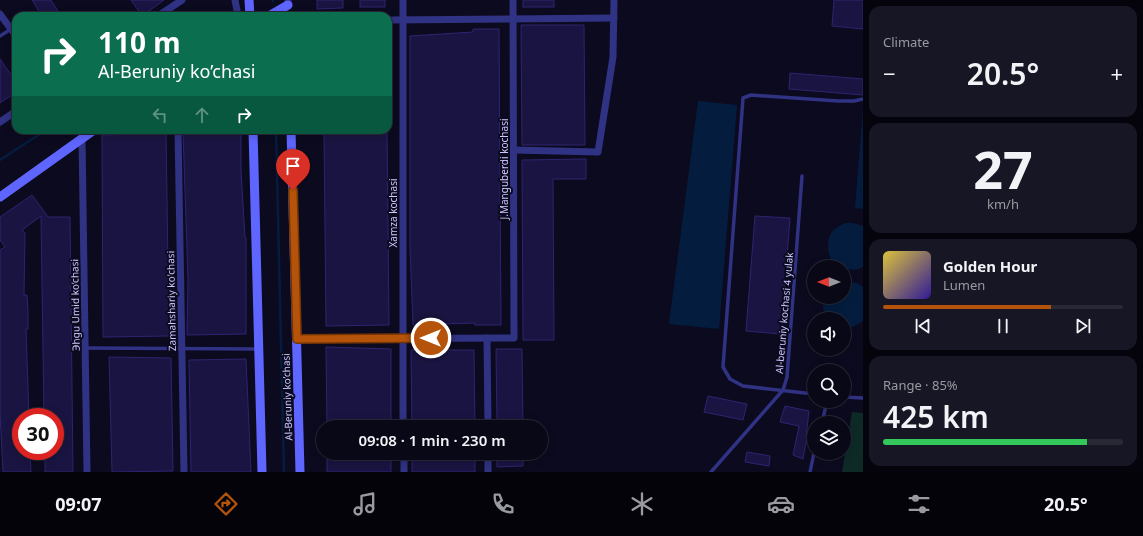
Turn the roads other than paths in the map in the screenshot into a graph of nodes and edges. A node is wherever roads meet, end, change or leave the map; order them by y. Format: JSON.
{"nodes":[{"id":1,"x":182,"y":0,"type":"edge"},
{"id":2,"x":234,"y":0,"type":"edge"},
{"id":3,"x":249,"y":0,"type":"edge"},
{"id":4,"x":403,"y":0,"type":"edge"},
{"id":5,"x":513,"y":0,"type":"edge"},
{"id":6,"x":614,"y":0,"type":"edge"},
{"id":7,"x":288,"y":1,"type":"edge"},
{"id":8,"x":164,"y":12,"type":"edge"},
{"id":9,"x":237,"y":12,"type":"edge"},
{"id":10,"x":250,"y":12,"type":"edge"},
{"id":11,"x":274,"y":12,"type":"edge"},
{"id":12,"x":288,"y":12,"type":"edge"},
{"id":13,"x":0,"y":14,"type":"edge"},
{"id":14,"x":614,"y":18,"type":"junction"},
{"id":15,"x":392,"y":20,"type":"edge"},
{"id":16,"x":404,"y":20,"type":"junction"},
{"id":17,"x":514,"y":20,"type":"junction"},
{"id":18,"x":11,"y":29,"type":"joint"},
{"id":19,"x":0,"y":36,"type":"edge"},
{"id":20,"x":863,"y":99,"type":"edge"},
{"id":21,"x":12,"y":114,"type":"edge"},
{"id":22,"x":0,"y":122,"type":"edge"},
{"id":23,"x":88,"y":134,"type":"edge"},
{"id":24,"x":178,"y":134,"type":"edge"},
{"id":25,"x":253,"y":134,"type":"edge"},
{"id":26,"x":291,"y":134,"type":"edge"},
{"id":27,"x":82,"y":138,"type":"junction"},
{"id":28,"x":514,"y":150,"type":"junction"},
{"id":29,"x":802,"y":176,"type":"dead end"},
{"id":30,"x":0,"y":197,"type":"edge"},
{"id":31,"x":403,"y":338,"type":"junction"},
{"id":32,"x":487,"y":338,"type":"junction"},
{"id":33,"x":297,"y":339,"type":"junction"},
{"id":34,"x":85,"y":348,"type":"junction"},
{"id":35,"x":182,"y":349,"type":"junction"},
{"id":36,"x":259,"y":349,"type":"junction"},
{"id":37,"x":783,"y":390,"type":"junction"},
{"id":38,"x":807,"y":393,"type":"edge"},
{"id":39,"x":851,"y":397,"type":"edge"},
{"id":40,"x":863,"y":398,"type":"edge"},
{"id":41,"x":404,"y":420,"type":"edge"},
{"id":42,"x":488,"y":420,"type":"edge"},
{"id":43,"x":404,"y":460,"type":"edge"},
{"id":44,"x":488,"y":460,"type":"edge"},
{"id":45,"x":813,"y":460,"type":"edge"},
{"id":46,"x":87,"y":472,"type":"edge"},
{"id":47,"x":184,"y":472,"type":"edge"},
{"id":48,"x":262,"y":472,"type":"edge"},
{"id":49,"x":300,"y":472,"type":"edge"},
{"id":50,"x":404,"y":472,"type":"edge"},
{"id":51,"x":488,"y":472,"type":"edge"},
{"id":52,"x":711,"y":472,"type":"edge"},
{"id":53,"x":810,"y":472,"type":"edge"}],
"edges":[{"from":1,"to":8,"type":"street"},
{"from":2,"to":9,"type":"street"},
{"from":3,"to":10,"type":"main road"},
{"from":4,"to":16,"type":"street","name":"Xamza kochasi"},
{"from":5,"to":17,"type":"street","name":"J.Manguberdi kochasi"},
{"from":6,"to":14,"type":"street"},
{"from":7,"to":11,"type":"main road"},
{"from":7,"to":12,"type":"main road"},
{"from":13,"to":18,"type":"street"},
{"from":14,"to":17,"type":"street"},
{"from":14,"to":28,"type":"street"},
{"from":15,"to":16,"type":"street"},
{"from":16,"to":17,"type":"street"},
{"from":16,"to":31,"type":"street","name":"Xamza kochasi"},
{"from":17,"to":28,"type":"street","name":"J.Manguberdi kochasi"},
{"from":18,"to":19,"type":"lane"},
{"from":20,"to":37,"type":"lane"},
{"from":21,"to":22,"type":"street"},
{"from":23,"to":27,"type":"main road"},
{"from":24,"to":35,"type":"street","name":"Zamahshariy ko'chasi"},
{"from":25,"to":36,"type":"main road"},
{"from":26,"to":33,"type":"main road","name":"Al-Beruniy ko’chasi"},
{"from":27,"to":30,"type":"main road"},
{"from":27,"to":34,"type":"street","name":"Эhgu Umid ko’chasi"},
{"from":28,"to":32,"type":"street","name":"J.Manguberdi kochasi"},
{"from":29,"to":37,"type":"lane","name":"Al-beruniy kochasi 4 yulak"},
{"from":31,"to":32,"type":"street"},
{"from":31,"to":33,"type":"street"},
{"from":31,"to":41,"type":"street","name":"Xamza kochasi"},
{"from":32,"to":42,"type":"street"},
{"from":33,"to":49,"type":"main road","name":"Al-Beruniy ko’chasi"},
{"from":34,"to":35,"type":"lane"},
{"from":34,"to":46,"type":"street","name":"Эhgu Umid ko’chasi"},
{"from":35,"to":36,"type":"lane"},
{"from":35,"to":47,"type":"street","name":"Zamahshariy ko'chasi"},
{"from":36,"to":48,"type":"main road"},
{"from":37,"to":38,"type":"lane"},
{"from":37,"to":52,"type":"lane","name":"Al-beruniy kochasi 4 yulak"},
{"from":39,"to":40,"type":"lane"},
{"from":43,"to":50,"type":"street"},
{"from":44,"to":51,"type":"street"},
{"from":45,"to":53,"type":"lane"}]}
